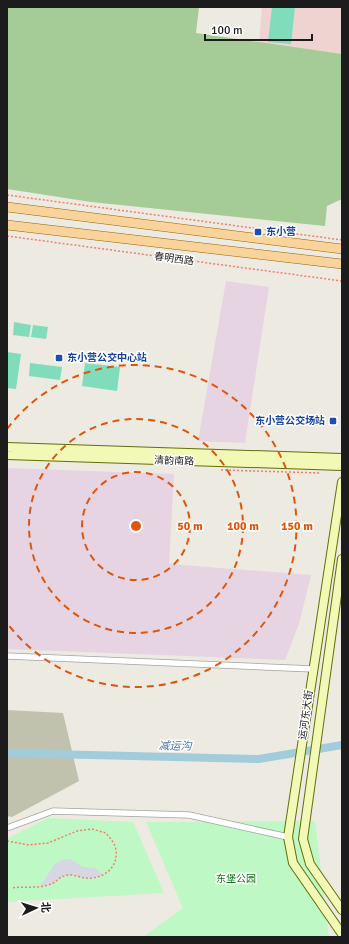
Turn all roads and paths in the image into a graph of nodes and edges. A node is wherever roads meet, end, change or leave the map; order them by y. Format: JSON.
{"nodes":[{"id":1,"x":7,"y":195,"type":"edge"},
{"id":2,"x":7,"y":207,"type":"edge"},
{"id":3,"x":7,"y":225,"type":"edge"},
{"id":4,"x":7,"y":236,"type":"edge"},
{"id":5,"x":342,"y":240,"type":"edge"},
{"id":6,"x":342,"y":249,"type":"edge"},
{"id":7,"x":342,"y":264,"type":"edge"},
{"id":8,"x":342,"y":281,"type":"edge"},
{"id":9,"x":7,"y":447,"type":"edge"},
{"id":10,"x":7,"y":454,"type":"edge"},
{"id":11,"x":342,"y":458,"type":"edge"},
{"id":12,"x":342,"y":466,"type":"edge"},
{"id":13,"x":342,"y":482,"type":"edge"},
{"id":14,"x":342,"y":559,"type":"edge"},
{"id":15,"x":7,"y":656,"type":"edge"},
{"id":16,"x":313,"y":669,"type":"junction"},
{"id":17,"x":7,"y":828,"type":"edge"},
{"id":18,"x":288,"y":837,"type":"junction"},
{"id":19,"x":7,"y":841,"type":"edge"},
{"id":20,"x":11,"y":888,"type":"dead end"},
{"id":21,"x":342,"y":910,"type":"edge"},
{"id":22,"x":342,"y":934,"type":"edge"}],
"edges":[{"from":1,"to":5,"type":"path"},
{"from":2,"to":6,"type":"main road"},
{"from":3,"to":7,"type":"main road","name":"春明西路"},
{"from":4,"to":8,"type":"path","name":"春明西路"},
{"from":9,"to":11,"type":"main road","name":"清韵南路"},
{"from":10,"to":12,"type":"main road","name":"清韵南路"},
{"from":13,"to":16,"type":"main road","name":"运河东大街"},
{"from":14,"to":21,"type":"main road","name":"运河东大街"},
{"from":15,"to":16,"type":"street"},
{"from":16,"to":18,"type":"main road","name":"运河东大街"},
{"from":17,"to":18,"type":"street"},
{"from":18,"to":22,"type":"main road","name":"运河东大街"},
{"from":19,"to":20,"type":"path"}]}
